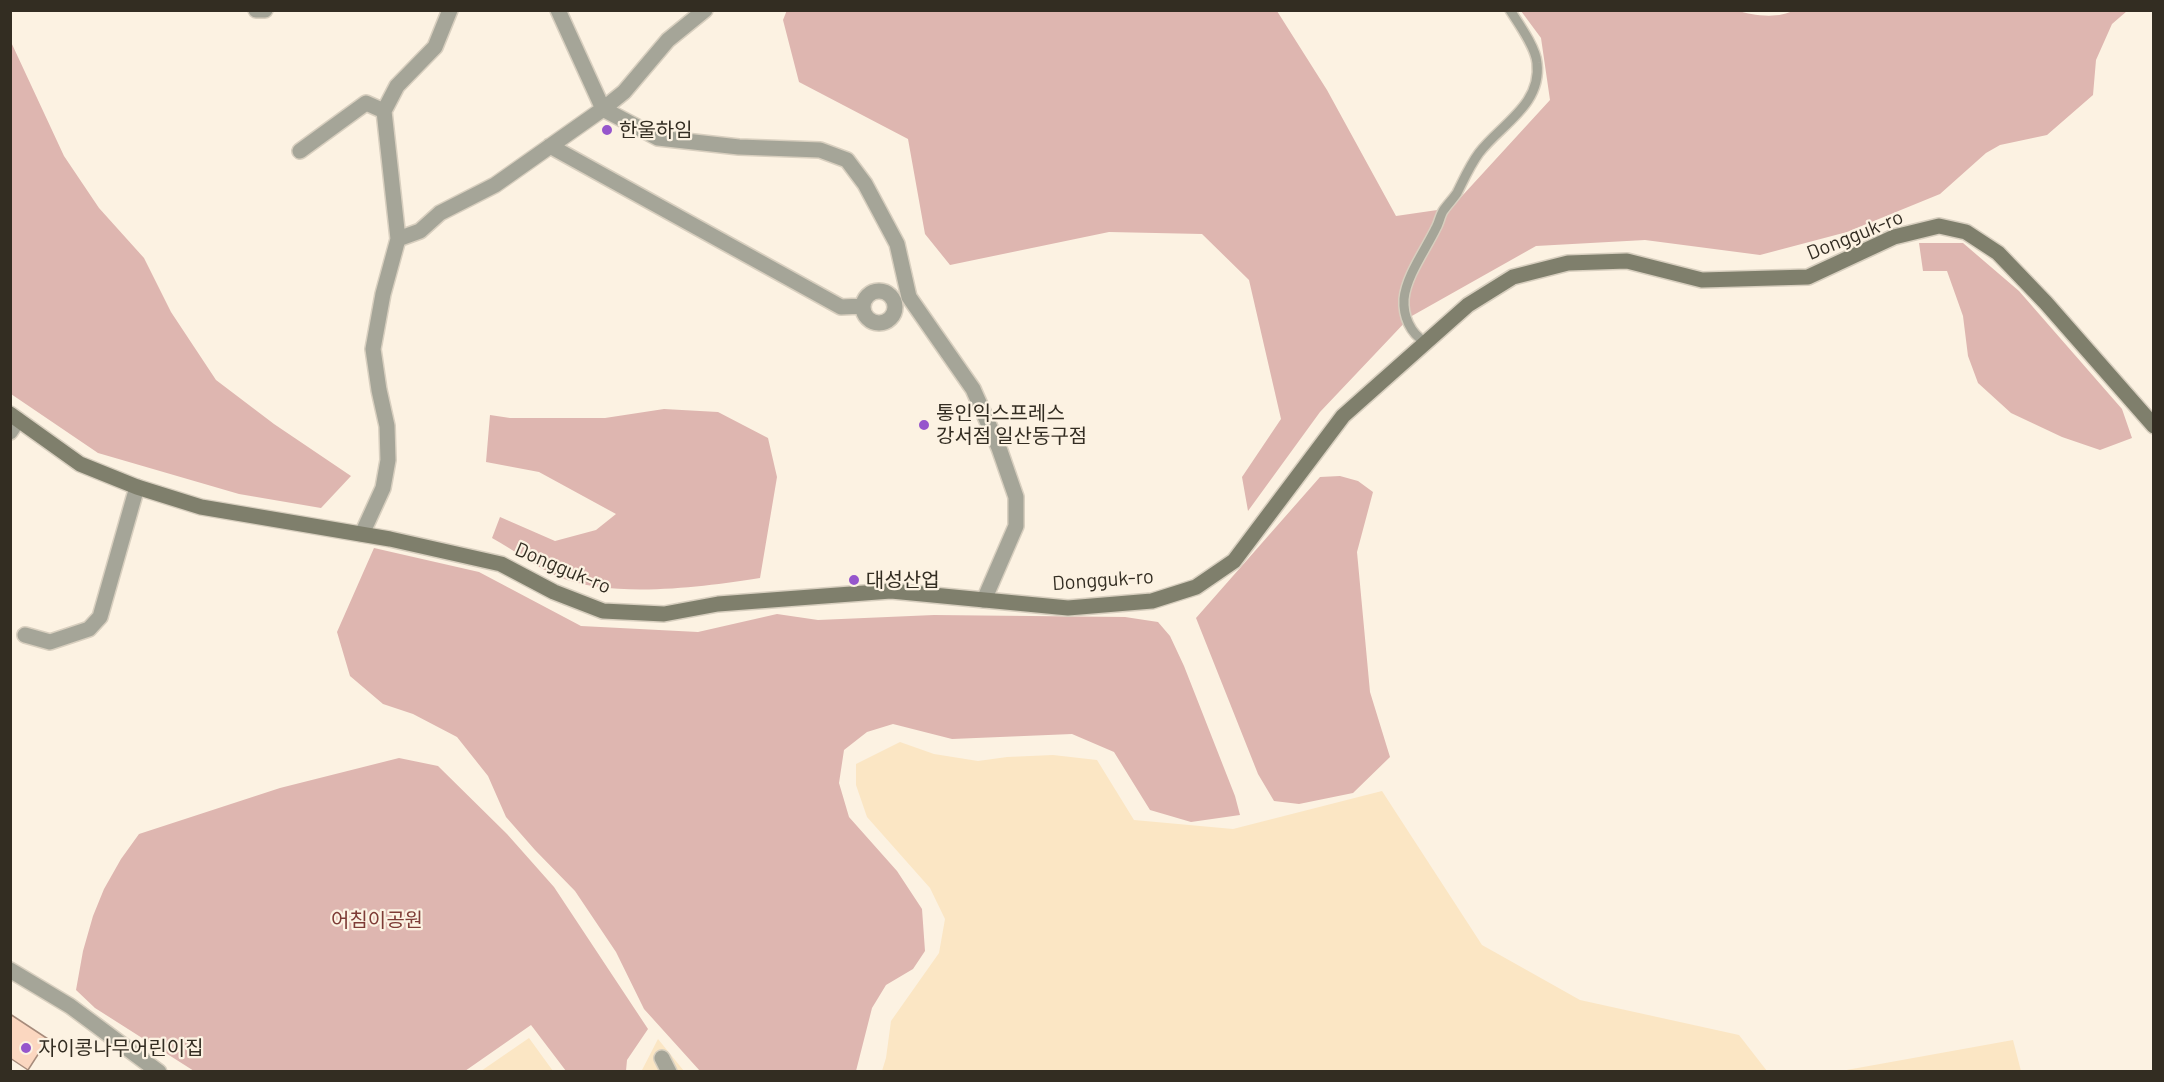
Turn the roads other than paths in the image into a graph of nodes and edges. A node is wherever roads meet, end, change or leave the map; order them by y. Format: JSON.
{"nodes":[{"id":1,"x":256,"y":10,"type":"edge"},
{"id":2,"x":265,"y":10,"type":"edge"},
{"id":3,"x":450,"y":10,"type":"edge"},
{"id":4,"x":558,"y":10,"type":"edge"},
{"id":5,"x":705,"y":10,"type":"edge"},
{"id":6,"x":1510,"y":10,"type":"edge"},
{"id":7,"x":603,"y":109,"type":"junction"},
{"id":8,"x":384,"y":111,"type":"junction"},
{"id":9,"x":550,"y":146,"type":"junction"},
{"id":10,"x":300,"y":151,"type":"dead end"},
{"id":11,"x":398,"y":239,"type":"junction"},
{"id":12,"x":902,"y":300,"type":"junction"},
{"id":13,"x":862,"y":306,"type":"junction"},
{"id":14,"x":1425,"y":342,"type":"junction"},
{"id":15,"x":13,"y":422,"type":"edge"},
{"id":16,"x":2154,"y":426,"type":"edge"},
{"id":17,"x":137,"y":487,"type":"junction"},
{"id":18,"x":362,"y":534,"type":"junction"},
{"id":19,"x":984,"y":600,"type":"junction"},
{"id":20,"x":26,"y":635,"type":"dead end"},
{"id":21,"x":10,"y":970,"type":"edge"},
{"id":22,"x":159,"y":1071,"type":"edge"}],
"edges":[{"from":1,"to":2,"type":"street"},
{"from":3,"to":8,"type":"street"},
{"from":4,"to":7,"type":"street"},
{"from":5,"to":7,"type":"street"},
{"from":6,"to":14,"type":"lane"},
{"from":7,"to":9,"type":"street"},
{"from":7,"to":12,"type":"street"},
{"from":8,"to":10,"type":"street"},
{"from":8,"to":11,"type":"street"},
{"from":9,"to":11,"type":"street"},
{"from":9,"to":13,"type":"street"},
{"from":11,"to":18,"type":"street"},
{"from":12,"to":13,"type":"street"},
{"from":12,"to":13,"type":"street"},
{"from":12,"to":19,"type":"street"},
{"from":14,"to":16,"type":"street","name":"Dongguk-ro"},
{"from":14,"to":19,"type":"street","name":"Dongguk-ro"},
{"from":15,"to":17,"type":"street","name":"Dongguk-ro"},
{"from":17,"to":18,"type":"street","name":"Dongguk-ro"},
{"from":17,"to":20,"type":"street"},
{"from":18,"to":19,"type":"street","name":"Dongguk-ro"},
{"from":21,"to":22,"type":"street"}]}
